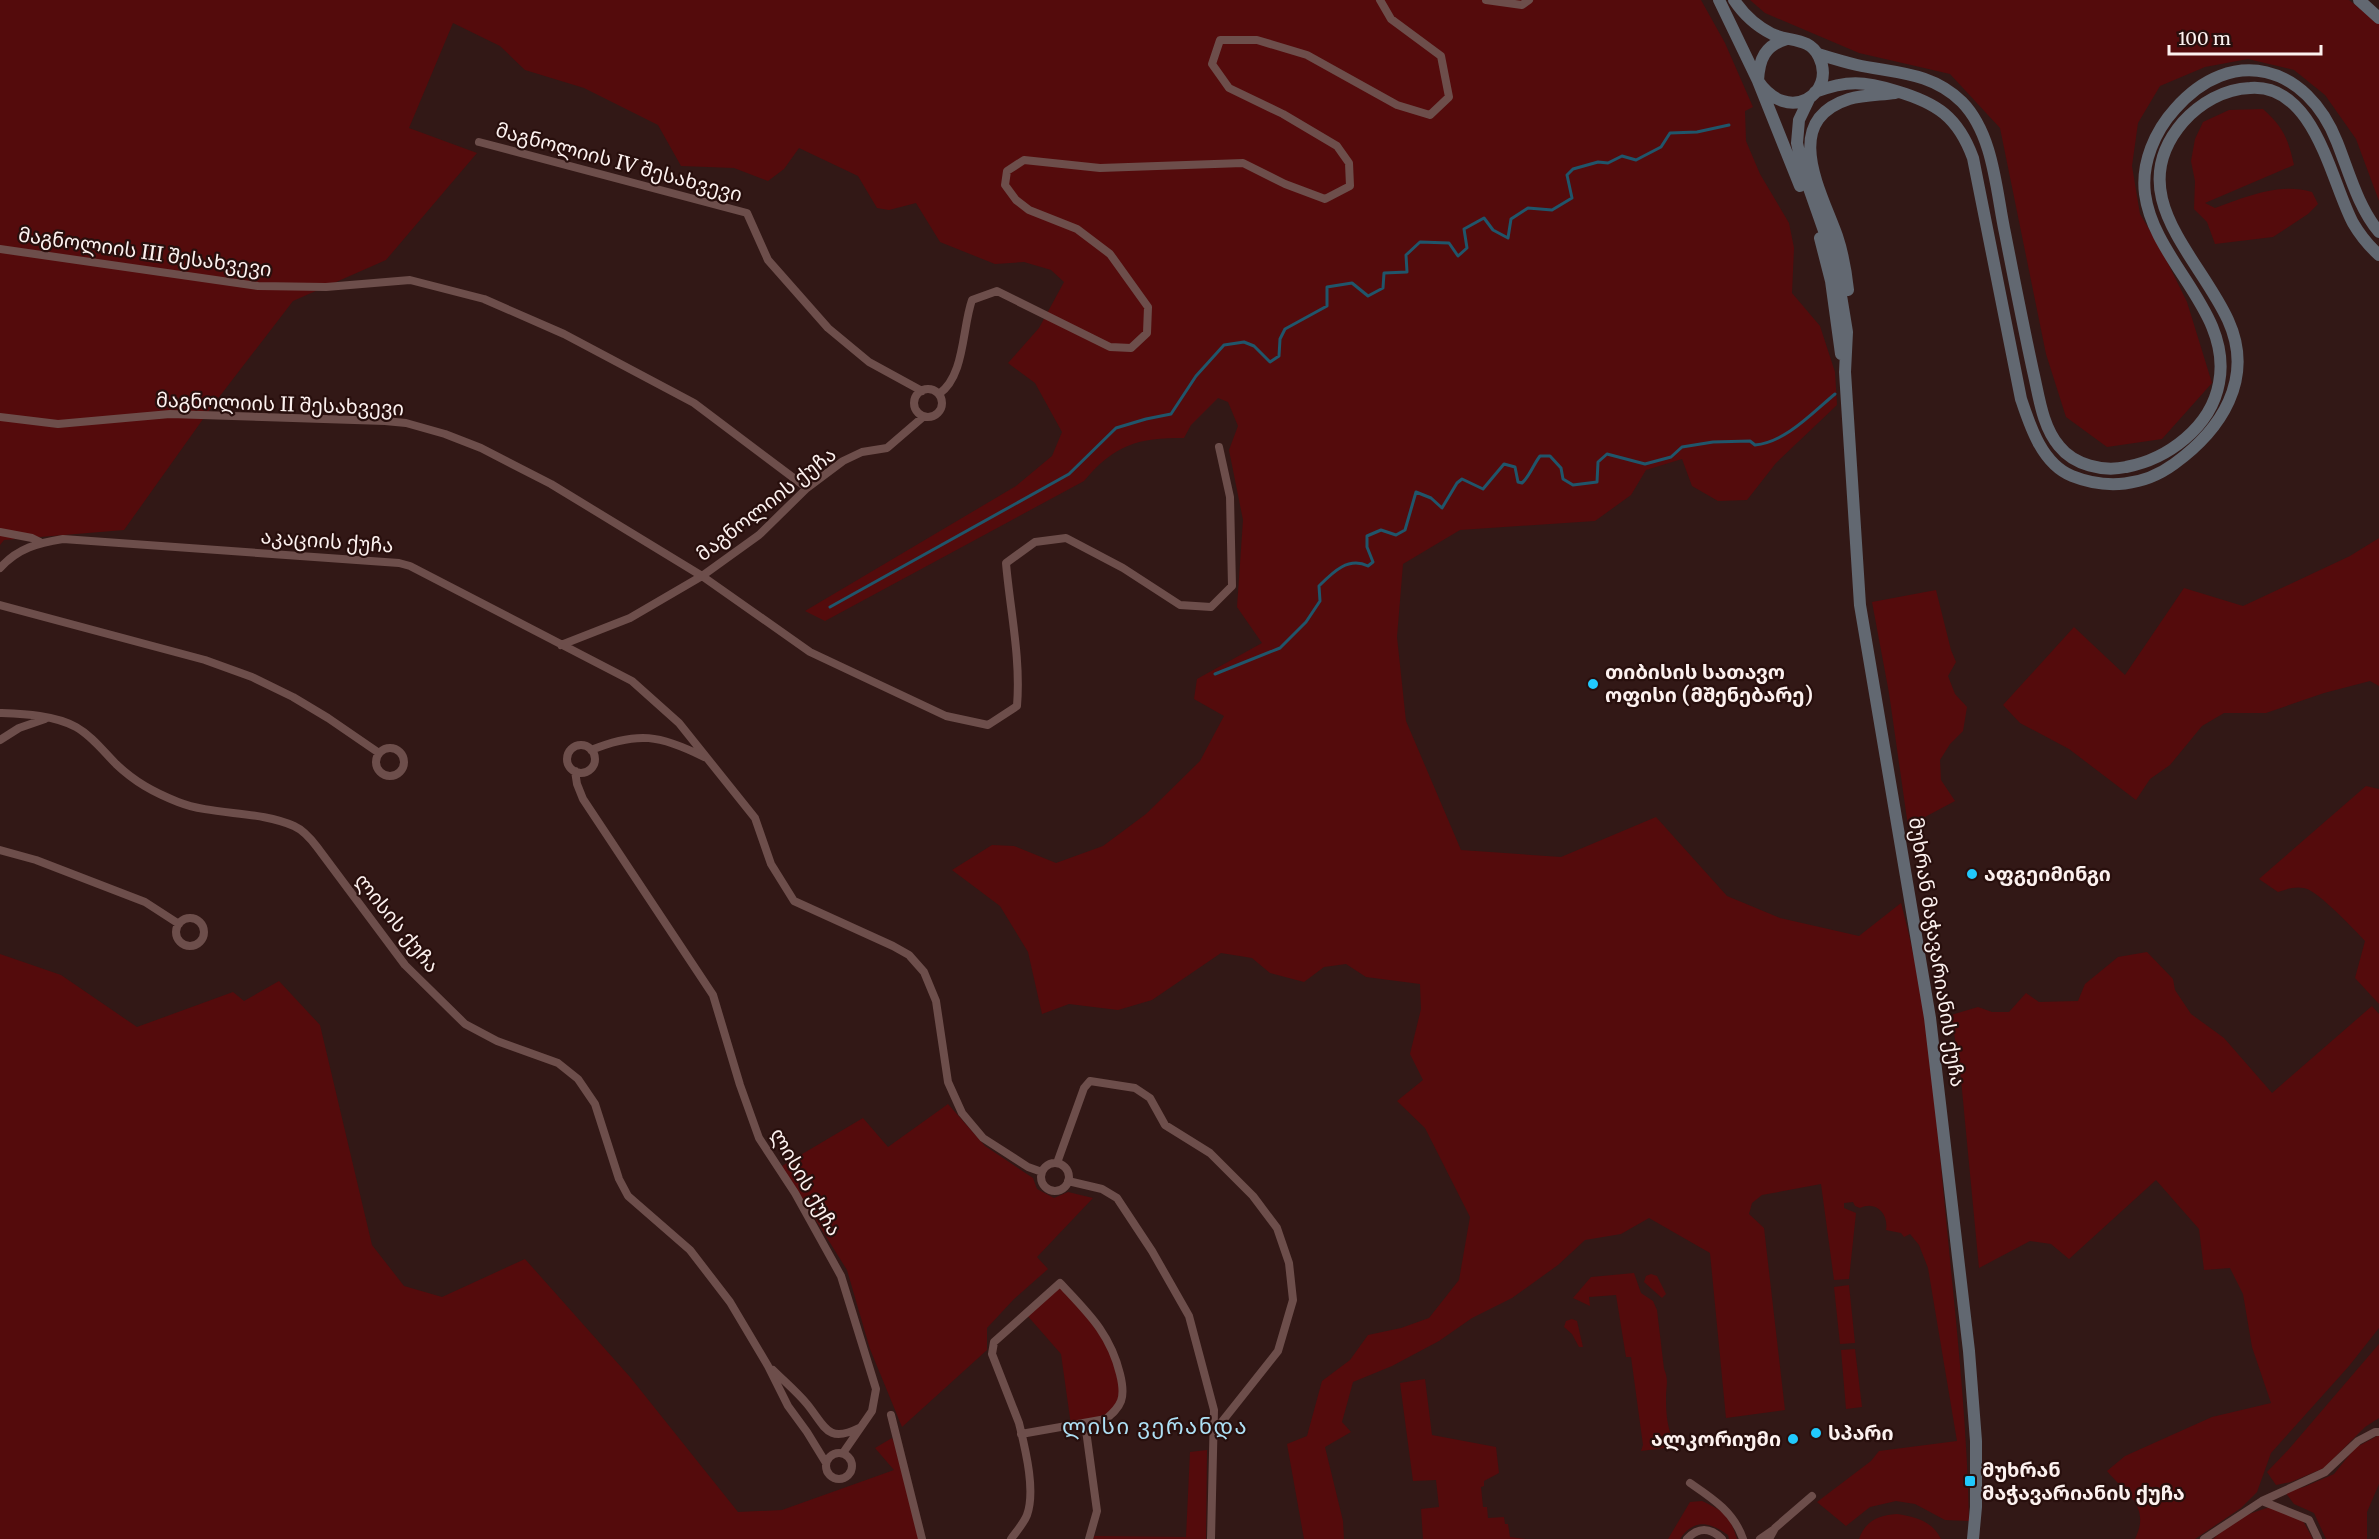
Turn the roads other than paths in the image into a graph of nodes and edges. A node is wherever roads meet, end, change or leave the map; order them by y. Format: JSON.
{"nodes":[{"id":1,"x":1380,"y":0,"type":"edge"},
{"id":2,"x":1486,"y":0,"type":"edge"},
{"id":3,"x":1529,"y":0,"type":"edge"},
{"id":4,"x":1719,"y":0,"type":"edge"},
{"id":5,"x":1734,"y":0,"type":"edge"},
{"id":6,"x":2359,"y":0,"type":"edge"},
{"id":7,"x":2379,"y":18,"type":"edge"},
{"id":8,"x":1787,"y":39,"type":"junction"},
{"id":9,"x":1818,"y":54,"type":"junction"},
{"id":10,"x":1758,"y":81,"type":"junction"},
{"id":11,"x":1902,"y":93,"type":"junction"},
{"id":12,"x":1813,"y":95,"type":"junction"},
{"id":13,"x":479,"y":142,"type":"dead end"},
{"id":14,"x":2379,"y":232,"type":"edge"},
{"id":15,"x":0,"y":249,"type":"edge"},
{"id":16,"x":2379,"y":255,"type":"edge"},
{"id":17,"x":1847,"y":332,"type":"junction"},
{"id":18,"x":1845,"y":372,"type":"junction"},
{"id":19,"x":922,"y":391,"type":"junction"},
{"id":20,"x":939,"y":394,"type":"junction"},
{"id":21,"x":0,"y":417,"type":"edge"},
{"id":22,"x":923,"y":417,"type":"junction"},
{"id":23,"x":1219,"y":447,"type":"dead end"},
{"id":24,"x":807,"y":488,"type":"junction"},
{"id":25,"x":0,"y":532,"type":"edge"},
{"id":26,"x":40,"y":542,"type":"junction"},
{"id":27,"x":0,"y":568,"type":"edge"},
{"id":28,"x":702,"y":576,"type":"junction"},
{"id":29,"x":0,"y":597,"type":"edge"},
{"id":30,"x":0,"y":604,"type":"edge"},
{"id":31,"x":561,"y":645,"type":"junction"},
{"id":32,"x":0,"y":712,"type":"edge"},
{"id":33,"x":46,"y":719,"type":"junction"},
{"id":34,"x":0,"y":740,"type":"edge"},
{"id":35,"x":591,"y":750,"type":"junction"},
{"id":36,"x":379,"y":753,"type":"dead end"},
{"id":37,"x":707,"y":758,"type":"junction"},
{"id":38,"x":575,"y":771,"type":"junction"},
{"id":39,"x":0,"y":850,"type":"edge"},
{"id":40,"x":179,"y":924,"type":"dead end"},
{"id":41,"x":1056,"y":1163,"type":"junction"},
{"id":42,"x":1042,"y":1173,"type":"junction"},
{"id":43,"x":1068,"y":1181,"type":"junction"},
{"id":44,"x":768,"y":1365,"type":"junction"},
{"id":45,"x":891,"y":1415,"type":"dead end"},
{"id":46,"x":1085,"y":1423,"type":"junction"},
{"id":47,"x":861,"y":1427,"type":"junction"},
{"id":48,"x":2379,"y":1432,"type":"edge"},
{"id":49,"x":1213,"y":1433,"type":"junction"},
{"id":50,"x":1022,"y":1434,"type":"junction"},
{"id":51,"x":843,"y":1453,"type":"junction"},
{"id":52,"x":826,"y":1463,"type":"junction"},
{"id":53,"x":1690,"y":1483,"type":"dead end"},
{"id":54,"x":1812,"y":1496,"type":"dead end"},
{"id":55,"x":2262,"y":1501,"type":"junction"},
{"id":56,"x":1775,"y":1528,"type":"junction"},
{"id":57,"x":922,"y":1539,"type":"edge"},
{"id":58,"x":1011,"y":1539,"type":"edge"},
{"id":59,"x":1089,"y":1539,"type":"edge"},
{"id":60,"x":1211,"y":1539,"type":"edge"},
{"id":61,"x":1687,"y":1539,"type":"edge"},
{"id":62,"x":1722,"y":1539,"type":"edge"},
{"id":63,"x":1743,"y":1539,"type":"edge"},
{"id":64,"x":1760,"y":1539,"type":"edge"},
{"id":65,"x":1769,"y":1539,"type":"edge"},
{"id":66,"x":1973,"y":1539,"type":"edge"},
{"id":67,"x":2204,"y":1539,"type":"edge"},
{"id":68,"x":2318,"y":1539,"type":"edge"}],
"edges":[{"from":1,"to":20,"type":"street"},
{"from":2,"to":3,"type":"street"},
{"from":4,"to":10,"type":"main road","name":"მუხრან მაჭავარიანის ქუჩა"},
{"from":5,"to":8,"type":"main road"},
{"from":6,"to":7,"type":"main road"},
{"from":8,"to":9,"type":"main road"},
{"from":8,"to":10,"type":"main road"},
{"from":9,"to":12,"type":"main road"},
{"from":9,"to":14,"type":"main road"},
{"from":10,"to":12,"type":"main road"},
{"from":10,"to":18,"type":"main road","name":"მუხრან მაჭავარიანის ქუჩა"},
{"from":11,"to":12,"type":"main road"},
{"from":11,"to":16,"type":"main road"},
{"from":11,"to":17,"type":"main road"},
{"from":12,"to":17,"type":"main road","name":"მუხრან მაჭავარიანის ქუჩა"},
{"from":13,"to":19,"type":"street","name":"მაგნოლიის IV შესახვევი"},
{"from":15,"to":24,"type":"street","name":"მაგნოლიის III შესახვევი"},
{"from":17,"to":18,"type":"main road","name":"მუხრან მაჭავარიანის ქუჩა"},
{"from":18,"to":66,"type":"main road","name":"მუხრან მაჭავარიანის ქუჩა"},
{"from":19,"to":20,"type":"street"},
{"from":19,"to":22,"type":"street"},
{"from":20,"to":22,"type":"street"},
{"from":21,"to":28,"type":"street","name":"მაგნოლიის II შესახვევი"},
{"from":22,"to":24,"type":"street","name":"მაგნოლიის ქუჩა"},
{"from":23,"to":28,"type":"street","name":"მაგნოლიის II შესახვევი"},
{"from":24,"to":28,"type":"street","name":"მაგნოლიის ქუჩა"},
{"from":25,"to":26,"type":"street"},
{"from":26,"to":27,"type":"street","name":"აკაციის ქუჩა"},
{"from":26,"to":31,"type":"street","name":"აკაციის ქუჩა"},
{"from":28,"to":31,"type":"street","name":"მაგნოლიის ქუჩა"},
{"from":29,"to":30,"type":"street"},
{"from":30,"to":36,"type":"street"},
{"from":31,"to":37,"type":"street","name":"აკაციის ქუჩა"},
{"from":32,"to":33,"type":"street","name":"ლისის ქუჩა"},
{"from":33,"to":34,"type":"street"},
{"from":33,"to":44,"type":"street","name":"ლისის ქუჩა"},
{"from":35,"to":37,"type":"street"},
{"from":35,"to":38,"type":"street"},
{"from":35,"to":38,"type":"street"},
{"from":37,"to":42,"type":"street"},
{"from":38,"to":47,"type":"street","name":"ლისის ქუჩა"},
{"from":39,"to":40,"type":"street"},
{"from":41,"to":42,"type":"street"},
{"from":41,"to":43,"type":"street"},
{"from":41,"to":49,"type":"street"},
{"from":42,"to":43,"type":"street"},
{"from":43,"to":49,"type":"street"},
{"from":44,"to":47,"type":"street","name":"ლისის ქუჩა"},
{"from":44,"to":52,"type":"street","name":"ლისის ქუჩა"},
{"from":45,"to":57,"type":"street"},
{"from":46,"to":50,"type":"street"},
{"from":46,"to":50,"type":"street"},
{"from":46,"to":59,"type":"street"},
{"from":47,"to":51,"type":"street","name":"ლისის ქუჩა"},
{"from":48,"to":55,"type":"street"},
{"from":49,"to":60,"type":"street"},
{"from":50,"to":58,"type":"street"},
{"from":51,"to":52,"type":"street"},
{"from":51,"to":52,"type":"street"},
{"from":53,"to":63,"type":"street"},
{"from":54,"to":56,"type":"street"},
{"from":55,"to":67,"type":"street"},
{"from":55,"to":68,"type":"street"},
{"from":56,"to":64,"type":"street"},
{"from":56,"to":65,"type":"street"},
{"from":61,"to":62,"type":"street"}]}
